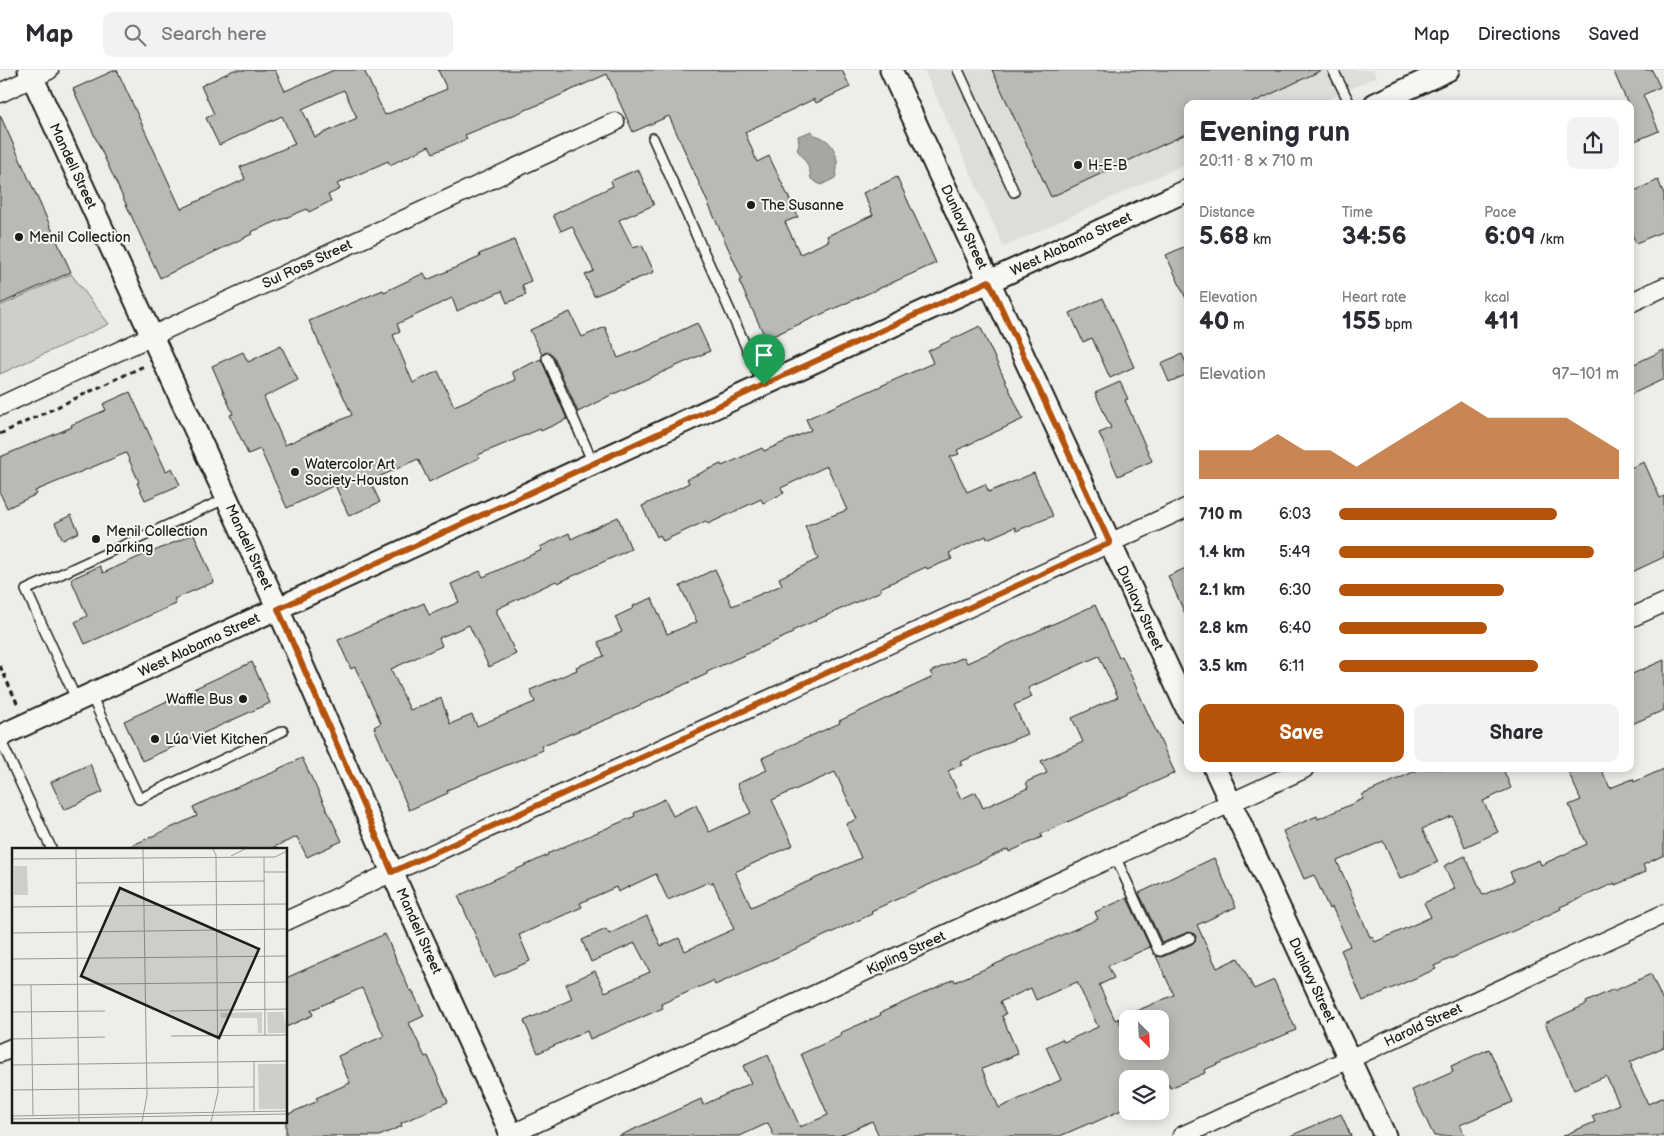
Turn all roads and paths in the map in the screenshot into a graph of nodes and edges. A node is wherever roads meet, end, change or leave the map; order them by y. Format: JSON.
{"nodes":[{"id":1,"x":891,"y":70,"type":"edge"},
{"id":2,"x":958,"y":70,"type":"edge"},
{"id":3,"x":1333,"y":70,"type":"edge"},
{"id":4,"x":1448,"y":70,"type":"edge"},
{"id":5,"x":37,"y":73,"type":"edge"},
{"id":6,"x":0,"y":92,"type":"edge"},
{"id":7,"x":1348,"y":100,"type":"edge"},
{"id":8,"x":1387,"y":100,"type":"edge"},
{"id":9,"x":615,"y":122,"type":"dead end"},
{"id":10,"x":653,"y":138,"type":"dead end"},
{"id":11,"x":1014,"y":192,"type":"dead end"},
{"id":12,"x":1184,"y":192,"type":"edge"},
{"id":13,"x":989,"y":281,"type":"junction"},
{"id":14,"x":1664,"y":287,"type":"edge"},
{"id":15,"x":1634,"y":301,"type":"edge"},
{"id":16,"x":151,"y":336,"type":"junction"},
{"id":17,"x":547,"y":358,"type":"dead end"},
{"id":18,"x":144,"y":366,"type":"dead end"},
{"id":19,"x":764,"y":385,"type":"junction"},
{"id":20,"x":0,"y":406,"type":"edge"},
{"id":21,"x":0,"y":434,"type":"edge"},
{"id":22,"x":593,"y":464,"type":"junction"},
{"id":23,"x":226,"y":498,"type":"junction"},
{"id":24,"x":1184,"y":509,"type":"edge"},
{"id":25,"x":1110,"y":543,"type":"junction"},
{"id":26,"x":1664,"y":603,"type":"edge"},
{"id":27,"x":278,"y":609,"type":"junction"},
{"id":28,"x":1634,"y":616,"type":"edge"},
{"id":29,"x":0,"y":666,"type":"edge"},
{"id":30,"x":84,"y":698,"type":"junction"},
{"id":31,"x":1184,"y":702,"type":"edge"},
{"id":32,"x":18,"y":706,"type":"dead end"},
{"id":33,"x":283,"y":731,"type":"dead end"},
{"id":34,"x":0,"y":738,"type":"edge"},
{"id":35,"x":1215,"y":772,"type":"edge"},
{"id":36,"x":1297,"y":772,"type":"edge"},
{"id":37,"x":1230,"y":802,"type":"junction"},
{"id":38,"x":51,"y":848,"type":"edge"},
{"id":39,"x":1115,"y":856,"type":"junction"},
{"id":40,"x":392,"y":872,"type":"junction"},
{"id":41,"x":1664,"y":914,"type":"edge"},
{"id":42,"x":288,"y":920,"type":"edge"},
{"id":43,"x":1190,"y":938,"type":"dead end"},
{"id":44,"x":12,"y":1048,"type":"edge"},
{"id":45,"x":0,"y":1053,"type":"edge"},
{"id":46,"x":1349,"y":1059,"type":"junction"},
{"id":47,"x":511,"y":1135,"type":"edge"},
{"id":48,"x":1182,"y":1136,"type":"edge"},
{"id":49,"x":1384,"y":1136,"type":"edge"}],
"edges":[{"from":1,"to":13,"type":"street","name":"Dunlavy Street"},
{"from":2,"to":11,"type":"lane"},
{"from":3,"to":7,"type":"lane"},
{"from":4,"to":8,"type":"street"},
{"from":5,"to":6,"type":"street"},
{"from":5,"to":16,"type":"street","name":"Mandell Street"},
{"from":9,"to":16,"type":"street","name":"Sul Ross Street"},
{"from":10,"to":19,"type":"lane"},
{"from":12,"to":13,"type":"street","name":"West Alabama Street"},
{"from":13,"to":19,"type":"street","name":"West Alabama Street"},
{"from":13,"to":25,"type":"street","name":"Dunlavy Street"},
{"from":14,"to":15,"type":"street"},
{"from":16,"to":20,"type":"street","name":"Sul Ross Street"},
{"from":16,"to":23,"type":"street","name":"Mandell Street"},
{"from":17,"to":22,"type":"lane"},
{"from":18,"to":21,"type":"path"},
{"from":19,"to":22,"type":"street","name":"West Alabama Street"},
{"from":22,"to":27,"type":"street","name":"West Alabama Street"},
{"from":23,"to":27,"type":"street","name":"Mandell Street"},
{"from":23,"to":30,"type":"lane"},
{"from":24,"to":25,"type":"street"},
{"from":25,"to":31,"type":"street","name":"Dunlavy Street"},
{"from":25,"to":40,"type":"street"},
{"from":26,"to":28,"type":"street"},
{"from":27,"to":30,"type":"street","name":"West Alabama Street"},
{"from":27,"to":40,"type":"street","name":"Mandell Street"},
{"from":29,"to":32,"type":"path"},
{"from":30,"to":33,"type":"lane"},
{"from":30,"to":34,"type":"street","name":"West Alabama Street"},
{"from":34,"to":38,"type":"lane"},
{"from":35,"to":37,"type":"street","name":"Dunlavy Street"},
{"from":36,"to":37,"type":"street","name":"Kipling Street"},
{"from":37,"to":39,"type":"street","name":"Kipling Street"},
{"from":37,"to":46,"type":"street","name":"Dunlavy Street"},
{"from":39,"to":43,"type":"lane"},
{"from":39,"to":47,"type":"street","name":"Kipling Street"},
{"from":40,"to":42,"type":"street"},
{"from":40,"to":47,"type":"street","name":"Mandell Street"},
{"from":41,"to":46,"type":"street","name":"Harold Street"},
{"from":44,"to":45,"type":"street"},
{"from":46,"to":48,"type":"street","name":"Harold Street"},
{"from":46,"to":49,"type":"street","name":"Dunlavy Street"}]}
